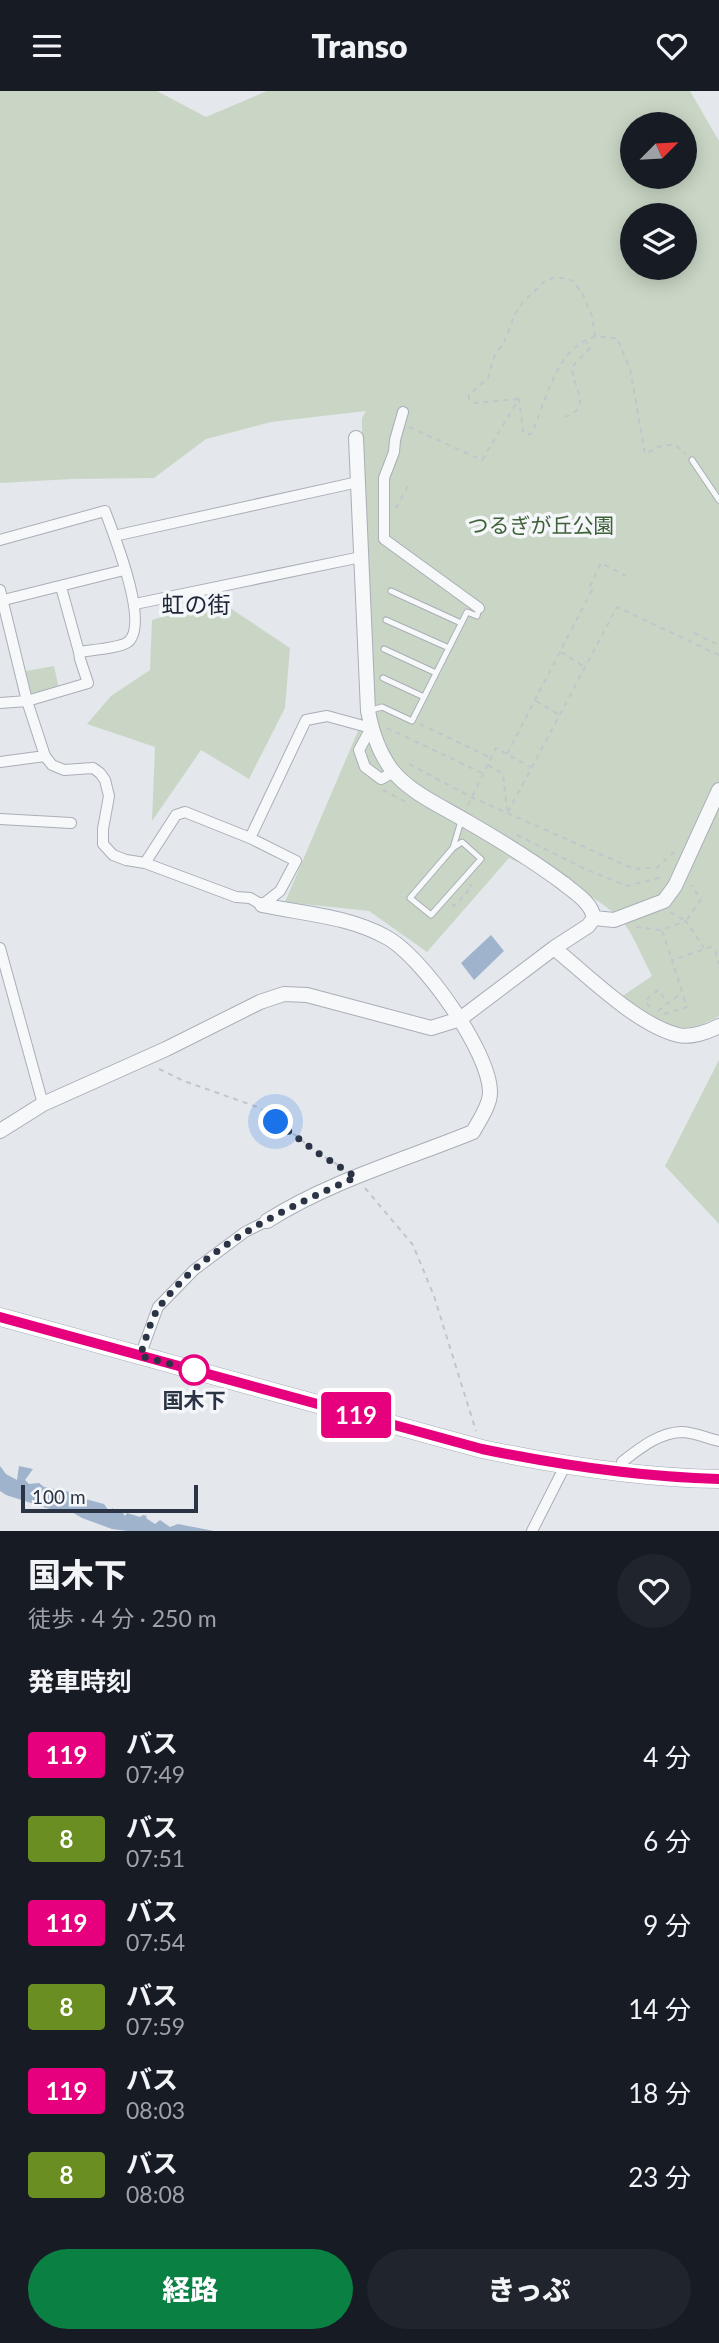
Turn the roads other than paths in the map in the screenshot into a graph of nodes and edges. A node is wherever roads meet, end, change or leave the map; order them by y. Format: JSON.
{"nodes":[{"id":1,"x":402,"y":418,"type":"road end"},
{"id":2,"x":356,"y":437,"type":"dead end"},
{"id":3,"x":692,"y":460,"type":"road end"},
{"id":4,"x":358,"y":482,"type":"junction"},
{"id":5,"x":719,"y":500,"type":"edge"},
{"id":6,"x":114,"y":535,"type":"junction"},
{"id":7,"x":0,"y":540,"type":"edge"},
{"id":8,"x":361,"y":557,"type":"junction"},
{"id":9,"x":124,"y":570,"type":"junction"},
{"id":10,"x":61,"y":587,"type":"junction"},
{"id":11,"x":0,"y":590,"type":"edge"},
{"id":12,"x":391,"y":591,"type":"dead end"},
{"id":13,"x":2,"y":602,"type":"edge"},
{"id":14,"x":135,"y":604,"type":"junction"},
{"id":15,"x":478,"y":608,"type":"joint"},
{"id":16,"x":386,"y":620,"type":"dead end"},
{"id":17,"x":461,"y":623,"type":"junction"},
{"id":18,"x":12,"y":642,"type":"junction"},
{"id":19,"x":0,"y":643,"type":"edge"},
{"id":20,"x":449,"y":648,"type":"junction"},
{"id":21,"x":384,"y":649,"type":"dead end"},
{"id":22,"x":79,"y":652,"type":"junction"},
{"id":23,"x":436,"y":673,"type":"junction"},
{"id":24,"x":383,"y":678,"type":"dead end"},
{"id":25,"x":424,"y":697,"type":"junction"},
{"id":26,"x":27,"y":701,"type":"junction"},
{"id":27,"x":0,"y":703,"type":"edge"},
{"id":28,"x":370,"y":720,"type":"junction"},
{"id":29,"x":46,"y":756,"type":"junction"},
{"id":30,"x":0,"y":762,"type":"edge"},
{"id":31,"x":394,"y":772,"type":"junction"},
{"id":32,"x":719,"y":790,"type":"edge"},
{"id":33,"x":462,"y":818,"type":"junction"},
{"id":34,"x":0,"y":819,"type":"edge"},
{"id":35,"x":71,"y":823,"type":"dead end"},
{"id":36,"x":250,"y":838,"type":"junction"},
{"id":37,"x":453,"y":848,"type":"junction"},
{"id":38,"x":145,"y":863,"type":"junction"},
{"id":39,"x":262,"y":905,"type":"junction"},
{"id":40,"x":594,"y":918,"type":"junction"},
{"id":41,"x":0,"y":948,"type":"edge"},
{"id":42,"x":554,"y":948,"type":"junction"},
{"id":43,"x":460,"y":1019,"type":"junction"},
{"id":44,"x":719,"y":1026,"type":"edge"},
{"id":45,"x":43,"y":1104,"type":"junction"},
{"id":46,"x":0,"y":1131,"type":"edge"},
{"id":47,"x":267,"y":1221,"type":"joint"},
{"id":48,"x":0,"y":1317,"type":"edge"},
{"id":49,"x":140,"y":1356,"type":"junction"},
{"id":50,"x":719,"y":1441,"type":"edge"},
{"id":51,"x":566,"y":1464,"type":"junction"},
{"id":52,"x":621,"y":1472,"type":"junction"},
{"id":53,"x":719,"y":1479,"type":"edge"},
{"id":54,"x":533,"y":1531,"type":"edge"}],
"edges":[{"from":1,"to":15,"type":"street"},
{"from":2,"to":4,"type":"street"},
{"from":3,"to":5,"type":"lane"},
{"from":4,"to":6,"type":"street"},
{"from":4,"to":8,"type":"street"},
{"from":6,"to":7,"type":"street"},
{"from":6,"to":9,"type":"street"},
{"from":8,"to":14,"type":"street"},
{"from":8,"to":28,"type":"street"},
{"from":9,"to":10,"type":"street"},
{"from":9,"to":14,"type":"street"},
{"from":10,"to":13,"type":"street"},
{"from":10,"to":22,"type":"street"},
{"from":11,"to":13,"type":"street"},
{"from":12,"to":17,"type":"lane"},
{"from":13,"to":18,"type":"street"},
{"from":14,"to":22,"type":"street"},
{"from":15,"to":17,"type":"lane"},
{"from":16,"to":20,"type":"lane"},
{"from":17,"to":20,"type":"lane"},
{"from":18,"to":19,"type":"street"},
{"from":18,"to":26,"type":"street"},
{"from":20,"to":23,"type":"lane"},
{"from":21,"to":23,"type":"lane"},
{"from":22,"to":26,"type":"street"},
{"from":23,"to":25,"type":"lane"},
{"from":24,"to":25,"type":"lane"},
{"from":25,"to":28,"type":"lane"},
{"from":26,"to":27,"type":"street"},
{"from":26,"to":29,"type":"street"},
{"from":28,"to":31,"type":"street"},
{"from":28,"to":31,"type":"street"},
{"from":28,"to":36,"type":"street"},
{"from":29,"to":30,"type":"street"},
{"from":29,"to":38,"type":"street"},
{"from":31,"to":33,"type":"street"},
{"from":32,"to":40,"type":"street"},
{"from":33,"to":37,"type":"lane"},
{"from":33,"to":40,"type":"street"},
{"from":34,"to":35,"type":"street"},
{"from":36,"to":38,"type":"street"},
{"from":36,"to":39,"type":"street"},
{"from":37,"to":37,"type":"lane"},
{"from":38,"to":39,"type":"street"},
{"from":39,"to":43,"type":"street"},
{"from":40,"to":42,"type":"street"},
{"from":41,"to":45,"type":"street"},
{"from":42,"to":43,"type":"street"},
{"from":42,"to":44,"type":"street"},
{"from":43,"to":45,"type":"street"},
{"from":43,"to":47,"type":"street"},
{"from":45,"to":46,"type":"street"},
{"from":47,"to":49,"type":"street"},
{"from":48,"to":49,"type":"main road"},
{"from":49,"to":51,"type":"main road"},
{"from":50,"to":52,"type":"street"},
{"from":51,"to":52,"type":"main road"},
{"from":51,"to":54,"type":"street"},
{"from":52,"to":53,"type":"main road"}]}
